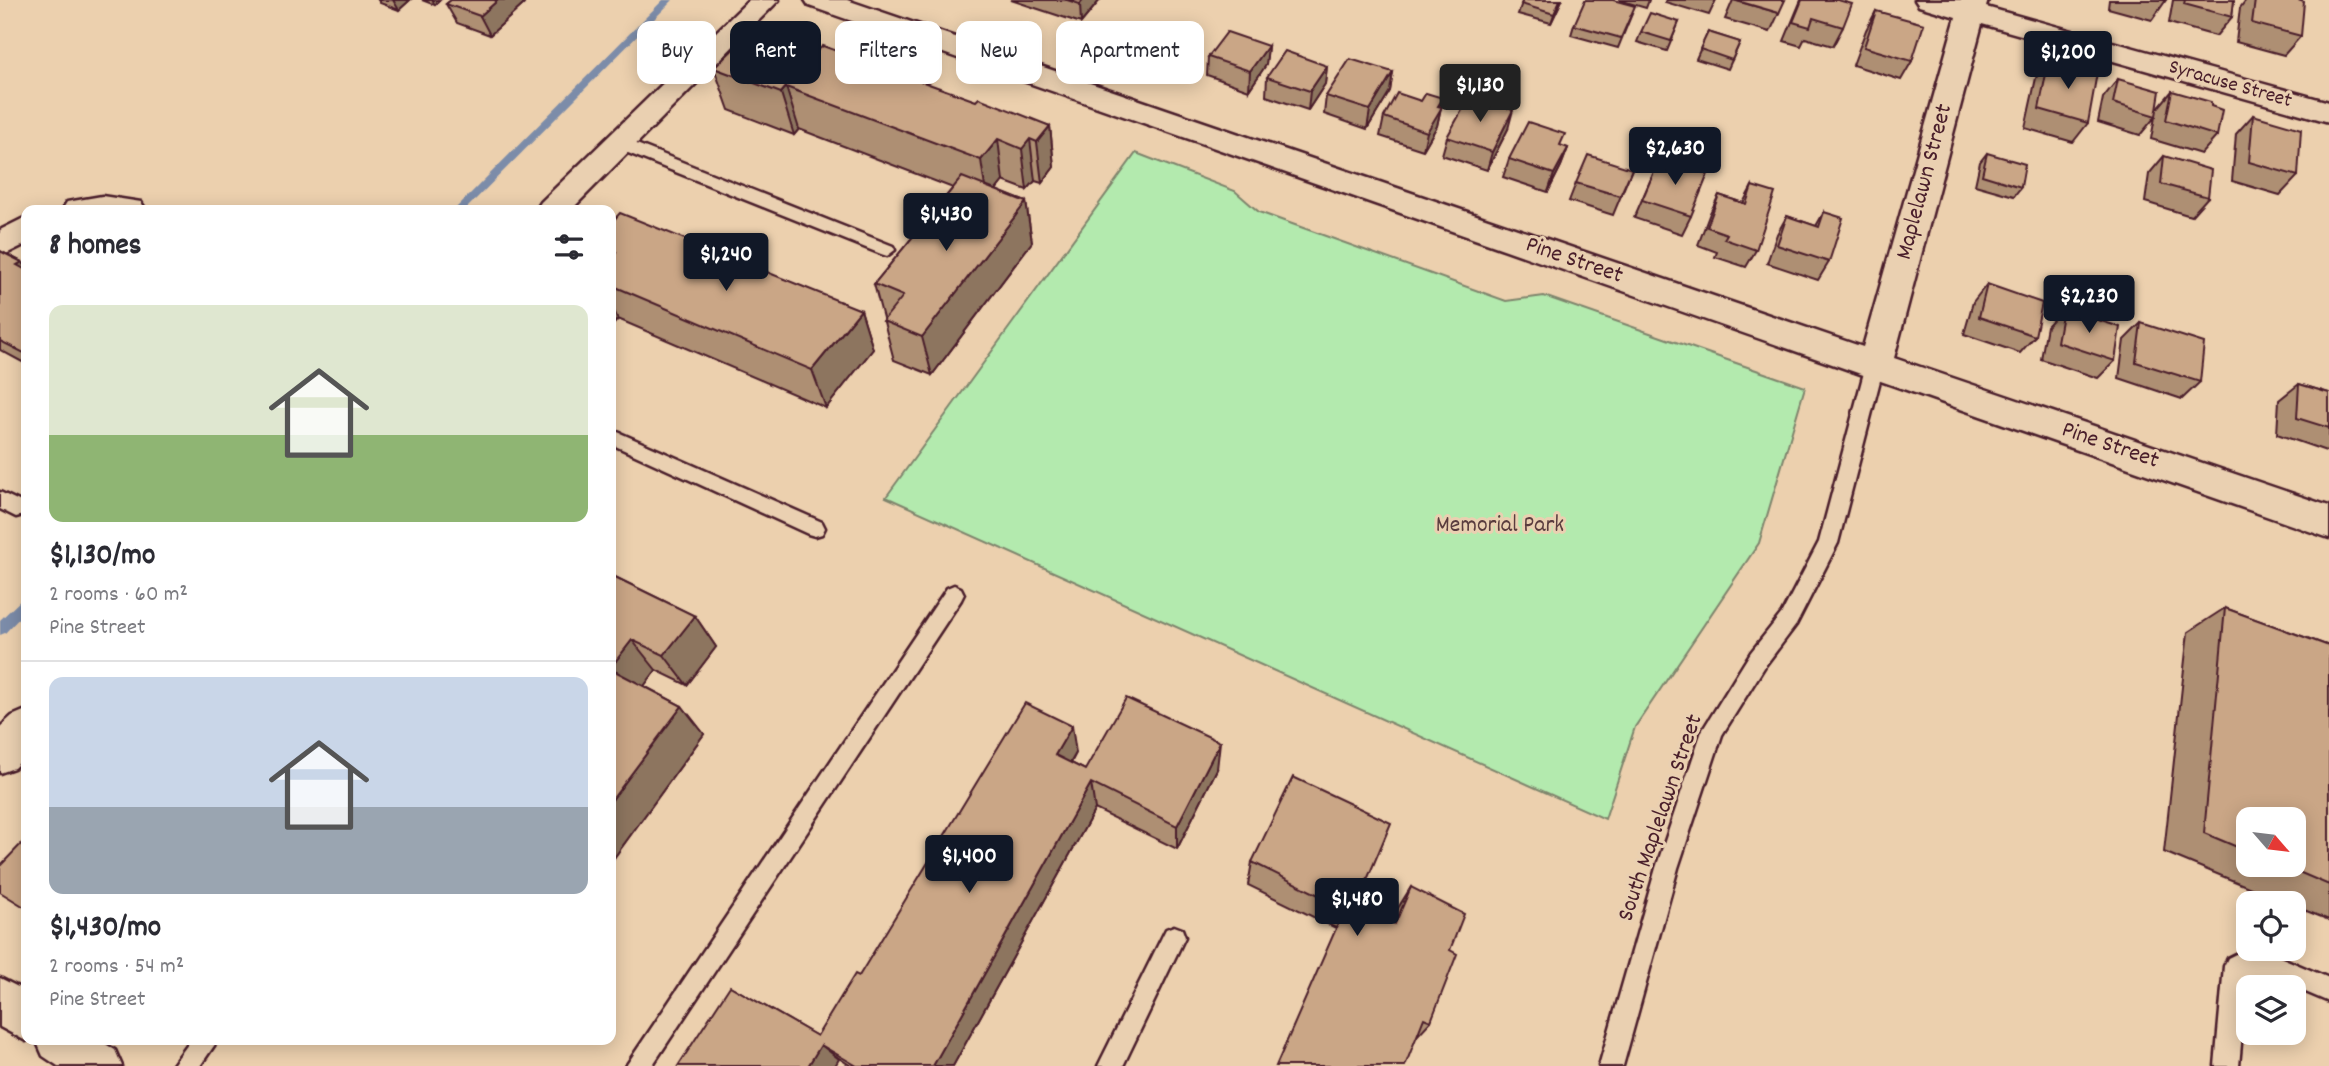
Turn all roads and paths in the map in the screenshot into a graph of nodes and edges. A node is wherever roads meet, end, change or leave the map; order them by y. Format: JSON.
{"nodes":[{"id":1,"x":765,"y":0,"type":"edge"},
{"id":2,"x":819,"y":0,"type":"edge"},
{"id":3,"x":1929,"y":0,"type":"edge"},
{"id":4,"x":1972,"y":6,"type":"edge"},
{"id":5,"x":2329,"y":113,"type":"edge"},
{"id":6,"x":619,"y":143,"type":"junction"},
{"id":7,"x":557,"y":205,"type":"edge"},
{"id":8,"x":21,"y":232,"type":"edge"},
{"id":9,"x":0,"y":244,"type":"edge"},
{"id":10,"x":887,"y":250,"type":"dead end"},
{"id":11,"x":1875,"y":365,"type":"junction"},
{"id":12,"x":616,"y":438,"type":"edge"},
{"id":13,"x":2329,"y":523,"type":"edge"},
{"id":14,"x":815,"y":528,"type":"dead end"},
{"id":15,"x":954,"y":594,"type":"dead end"},
{"id":16,"x":21,"y":734,"type":"edge"},
{"id":17,"x":0,"y":754,"type":"edge"},
{"id":18,"x":1174,"y":937,"type":"dead end"},
{"id":19,"x":2329,"y":990,"type":"edge"},
{"id":20,"x":0,"y":1000,"type":"edge"},
{"id":21,"x":21,"y":1015,"type":"edge"},
{"id":22,"x":67,"y":1045,"type":"edge"},
{"id":23,"x":202,"y":1045,"type":"edge"},
{"id":24,"x":99,"y":1066,"type":"edge"},
{"id":25,"x":184,"y":1066,"type":"edge"},
{"id":26,"x":638,"y":1066,"type":"edge"},
{"id":27,"x":1110,"y":1066,"type":"edge"},
{"id":28,"x":1611,"y":1066,"type":"edge"},
{"id":29,"x":2227,"y":1066,"type":"edge"}],
"edges":[{"from":1,"to":6,"type":"street"},
{"from":2,"to":11,"type":"street","name":"Pine Street"},
{"from":3,"to":4,"type":"street","name":"Syracuse Street"},
{"from":4,"to":5,"type":"street","name":"Syracuse Street"},
{"from":4,"to":11,"type":"street","name":"Maplelawn Street"},
{"from":6,"to":7,"type":"street"},
{"from":6,"to":10,"type":"lane"},
{"from":8,"to":9,"type":"street"},
{"from":11,"to":13,"type":"street","name":"Pine Street"},
{"from":11,"to":28,"type":"lane","name":"South Maplelawn Street"},
{"from":12,"to":14,"type":"lane"},
{"from":15,"to":26,"type":"lane"},
{"from":16,"to":17,"type":"street"},
{"from":18,"to":27,"type":"lane"},
{"from":19,"to":29,"type":"lane"},
{"from":20,"to":21,"type":"street"},
{"from":22,"to":24,"type":"street"},
{"from":23,"to":25,"type":"lane"}]}
